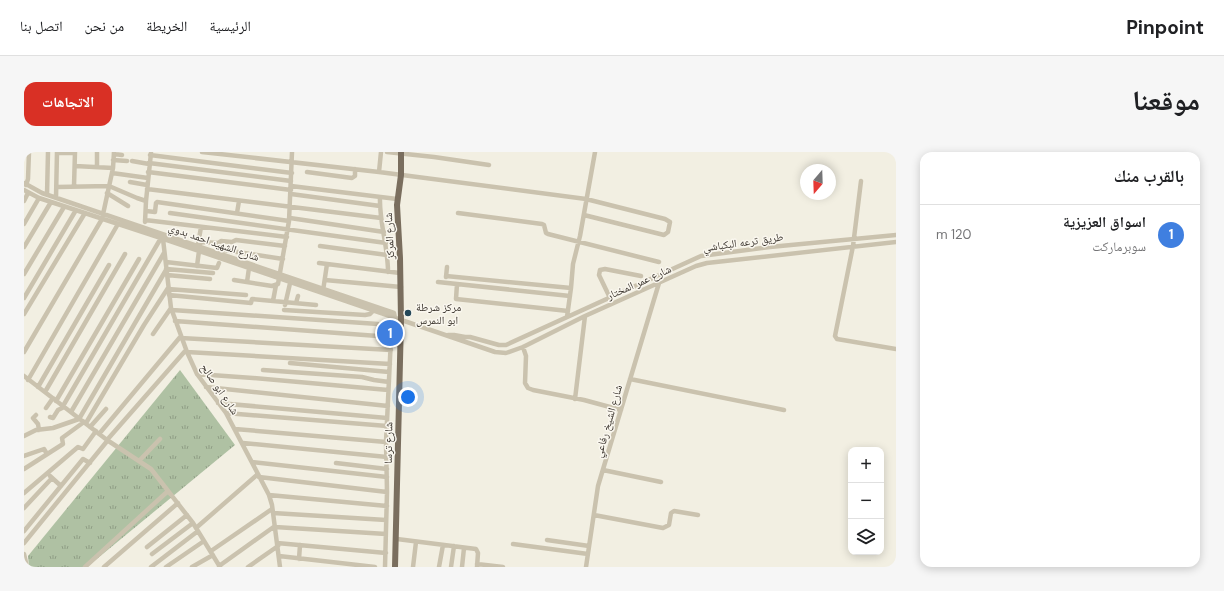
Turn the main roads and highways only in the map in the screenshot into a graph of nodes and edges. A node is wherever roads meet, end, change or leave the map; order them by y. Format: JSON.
{"nodes":[{"id":1,"x":402,"y":153,"type":"edge"},
{"id":2,"x":396,"y":318,"type":"joint"},
{"id":3,"x":395,"y":567,"type":"edge"}],
"edges":[{"from":1,"to":2,"type":"main road","name":"شارع المركز"},
{"from":2,"to":3,"type":"main road","name":"شارع ترسا"}]}
